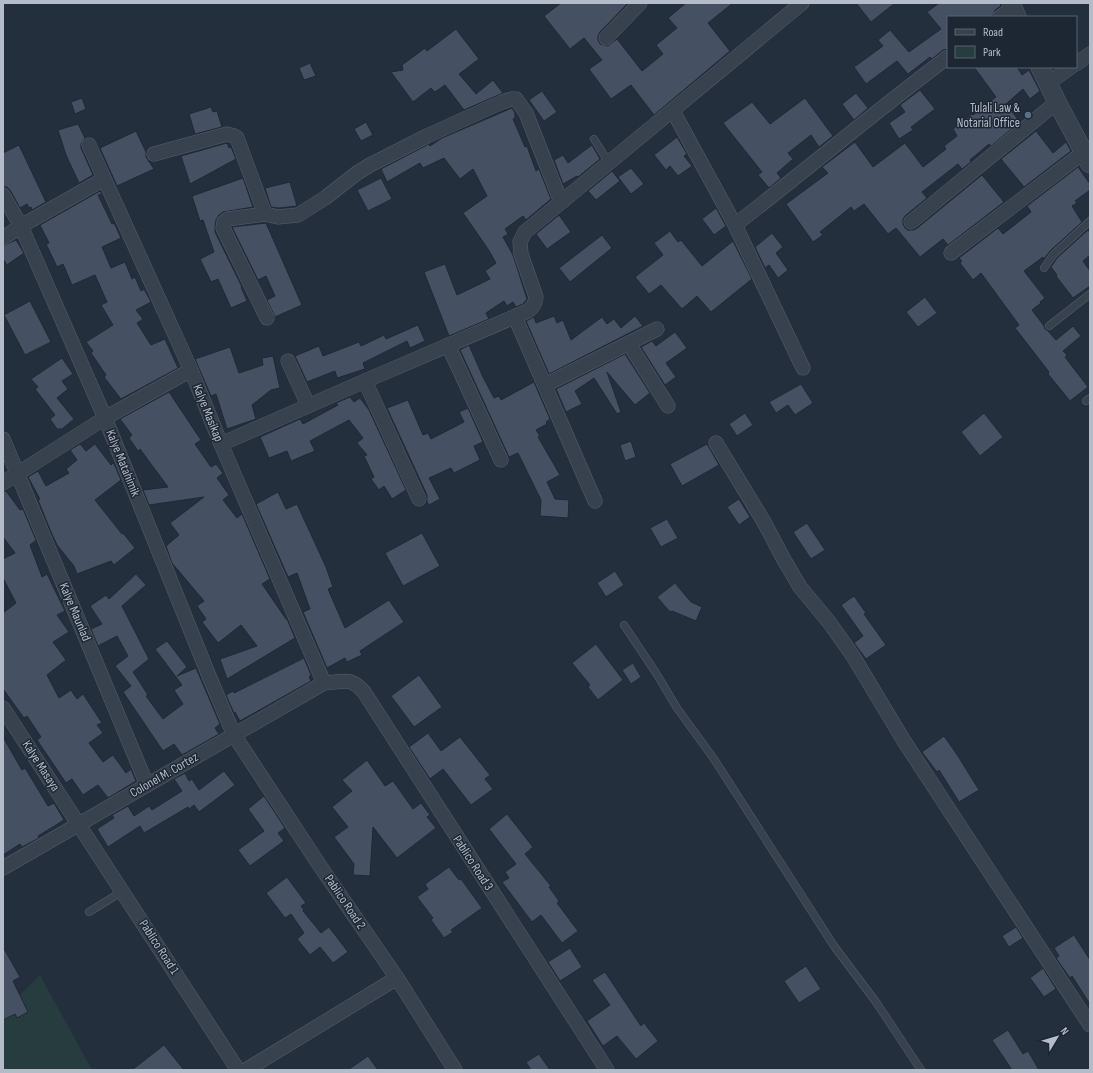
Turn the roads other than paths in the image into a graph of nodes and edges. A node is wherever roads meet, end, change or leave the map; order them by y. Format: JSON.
{"nodes":[{"id":1,"x":640,"y":3,"type":"edge"},
{"id":2,"x":802,"y":3,"type":"edge"},
{"id":3,"x":606,"y":38,"type":"dead end"},
{"id":4,"x":1090,"y":54,"type":"edge"},
{"id":5,"x":947,"y":58,"type":"edge"},
{"id":6,"x":1077,"y":63,"type":"edge"},
{"id":7,"x":1040,"y":68,"type":"edge"},
{"id":8,"x":1070,"y":68,"type":"edge"},
{"id":9,"x":1048,"y":84,"type":"junction"},
{"id":10,"x":1056,"y":102,"type":"junction"},
{"id":11,"x":673,"y":111,"type":"junction"},
{"id":12,"x":594,"y":139,"type":"dead end"},
{"id":13,"x":89,"y":145,"type":"dead end"},
{"id":14,"x":154,"y":154,"type":"dead end"},
{"id":15,"x":1087,"y":158,"type":"edge"},
{"id":16,"x":609,"y":163,"type":"junction"},
{"id":17,"x":104,"y":179,"type":"junction"},
{"id":18,"x":3,"y":195,"type":"edge"},
{"id":19,"x":561,"y":202,"type":"junction"},
{"id":20,"x":265,"y":214,"type":"junction"},
{"id":21,"x":1090,"y":221,"type":"edge"},
{"id":22,"x":911,"y":222,"type":"dead end"},
{"id":23,"x":735,"y":225,"type":"junction"},
{"id":24,"x":21,"y":226,"type":"junction"},
{"id":25,"x":3,"y":238,"type":"edge"},
{"id":26,"x":951,"y":254,"type":"dead end"},
{"id":27,"x":1044,"y":268,"type":"dead end"},
{"id":28,"x":1090,"y":294,"type":"edge"},
{"id":29,"x":515,"y":316,"type":"junction"},
{"id":30,"x":267,"y":318,"type":"dead end"},
{"id":31,"x":1049,"y":326,"type":"dead end"},
{"id":32,"x":657,"y":329,"type":"dead end"},
{"id":33,"x":630,"y":344,"type":"junction"},
{"id":34,"x":448,"y":345,"type":"junction"},
{"id":35,"x":288,"y":361,"type":"dead end"},
{"id":36,"x":803,"y":368,"type":"dead end"},
{"id":37,"x":190,"y":370,"type":"junction"},
{"id":38,"x":365,"y":380,"type":"junction"},
{"id":39,"x":545,"y":385,"type":"junction"},
{"id":40,"x":308,"y":405,"type":"junction"},
{"id":41,"x":668,"y":406,"type":"dead end"},
{"id":42,"x":105,"y":418,"type":"junction"},
{"id":43,"x":3,"y":439,"type":"edge"},
{"id":44,"x":716,"y":443,"type":"dead end"},
{"id":45,"x":221,"y":444,"type":"junction"},
{"id":46,"x":501,"y":460,"type":"dead end"},
{"id":47,"x":17,"y":473,"type":"junction"},
{"id":48,"x":3,"y":483,"type":"edge"},
{"id":49,"x":419,"y":499,"type":"dead end"},
{"id":50,"x":595,"y":501,"type":"dead end"},
{"id":51,"x":624,"y":625,"type":"dead end"},
{"id":52,"x":324,"y":683,"type":"junction"},
{"id":53,"x":3,"y":708,"type":"edge"},
{"id":54,"x":234,"y":735,"type":"junction"},
{"id":55,"x":147,"y":785,"type":"junction"},
{"id":56,"x":79,"y":824,"type":"junction"},
{"id":57,"x":3,"y":868,"type":"edge"},
{"id":58,"x":123,"y":891,"type":"junction"},
{"id":59,"x":89,"y":912,"type":"dead end"},
{"id":60,"x":397,"y":978,"type":"junction"},
{"id":61,"x":1090,"y":1025,"type":"edge"},
{"id":62,"x":238,"y":1070,"type":"edge"},
{"id":63,"x":246,"y":1070,"type":"edge"},
{"id":64,"x":455,"y":1070,"type":"edge"},
{"id":65,"x":607,"y":1070,"type":"edge"},
{"id":66,"x":921,"y":1070,"type":"edge"}],
"edges":[{"from":1,"to":3,"type":"street"},
{"from":2,"to":11,"type":"street"},
{"from":4,"to":6,"type":"street"},
{"from":5,"to":23,"type":"street"},
{"from":7,"to":9,"type":"street"},
{"from":8,"to":9,"type":"street"},
{"from":9,"to":10,"type":"street"},
{"from":10,"to":15,"type":"street"},
{"from":10,"to":22,"type":"street"},
{"from":11,"to":16,"type":"street"},
{"from":11,"to":23,"type":"street"},
{"from":12,"to":16,"type":"lane"},
{"from":13,"to":17,"type":"street","name":"Kalye Masikap"},
{"from":14,"to":20,"type":"street"},
{"from":15,"to":26,"type":"street"},
{"from":16,"to":19,"type":"street"},
{"from":17,"to":24,"type":"street"},
{"from":17,"to":37,"type":"street","name":"Kalye Masikap"},
{"from":18,"to":24,"type":"street","name":"Kalye Matahimik"},
{"from":19,"to":20,"type":"street"},
{"from":19,"to":29,"type":"street"},
{"from":20,"to":30,"type":"street"},
{"from":21,"to":27,"type":"lane"},
{"from":23,"to":36,"type":"street"},
{"from":24,"to":25,"type":"street"},
{"from":24,"to":42,"type":"street","name":"Kalye Matahimik"},
{"from":28,"to":31,"type":"lane"},
{"from":29,"to":34,"type":"street"},
{"from":29,"to":39,"type":"street"},
{"from":32,"to":33,"type":"street"},
{"from":33,"to":39,"type":"street"},
{"from":33,"to":41,"type":"street"},
{"from":34,"to":38,"type":"street"},
{"from":34,"to":46,"type":"street"},
{"from":35,"to":40,"type":"street"},
{"from":37,"to":42,"type":"street"},
{"from":37,"to":45,"type":"street","name":"Kalye Masikap"},
{"from":38,"to":40,"type":"street"},
{"from":38,"to":49,"type":"street"},
{"from":39,"to":50,"type":"street"},
{"from":40,"to":45,"type":"street"},
{"from":42,"to":47,"type":"street"},
{"from":42,"to":54,"type":"street","name":"Kalye Matahimik"},
{"from":43,"to":47,"type":"street","name":"Kalye Maunlad"},
{"from":44,"to":61,"type":"street"},
{"from":45,"to":52,"type":"street","name":"Kalye Masikap"},
{"from":47,"to":48,"type":"street"},
{"from":47,"to":55,"type":"street","name":"Kalye Maunlad"},
{"from":51,"to":66,"type":"lane"},
{"from":52,"to":54,"type":"street","name":"Colonel M. Cortez"},
{"from":52,"to":65,"type":"street","name":"Pablico Road 3"},
{"from":53,"to":56,"type":"street","name":"Kalye Masaya"},
{"from":54,"to":55,"type":"street","name":"Colonel M. Cortez"},
{"from":54,"to":60,"type":"street","name":"Pablico Road 2"},
{"from":55,"to":56,"type":"street","name":"Colonel M. Cortez"},
{"from":56,"to":57,"type":"street","name":"Colonel M. Cortez"},
{"from":56,"to":58,"type":"street","name":"Pablico Road 1"},
{"from":58,"to":59,"type":"lane"},
{"from":58,"to":62,"type":"street","name":"Pablico Road 1"},
{"from":60,"to":63,"type":"street"},
{"from":60,"to":64,"type":"street","name":"Pablico Road 2"}]}
